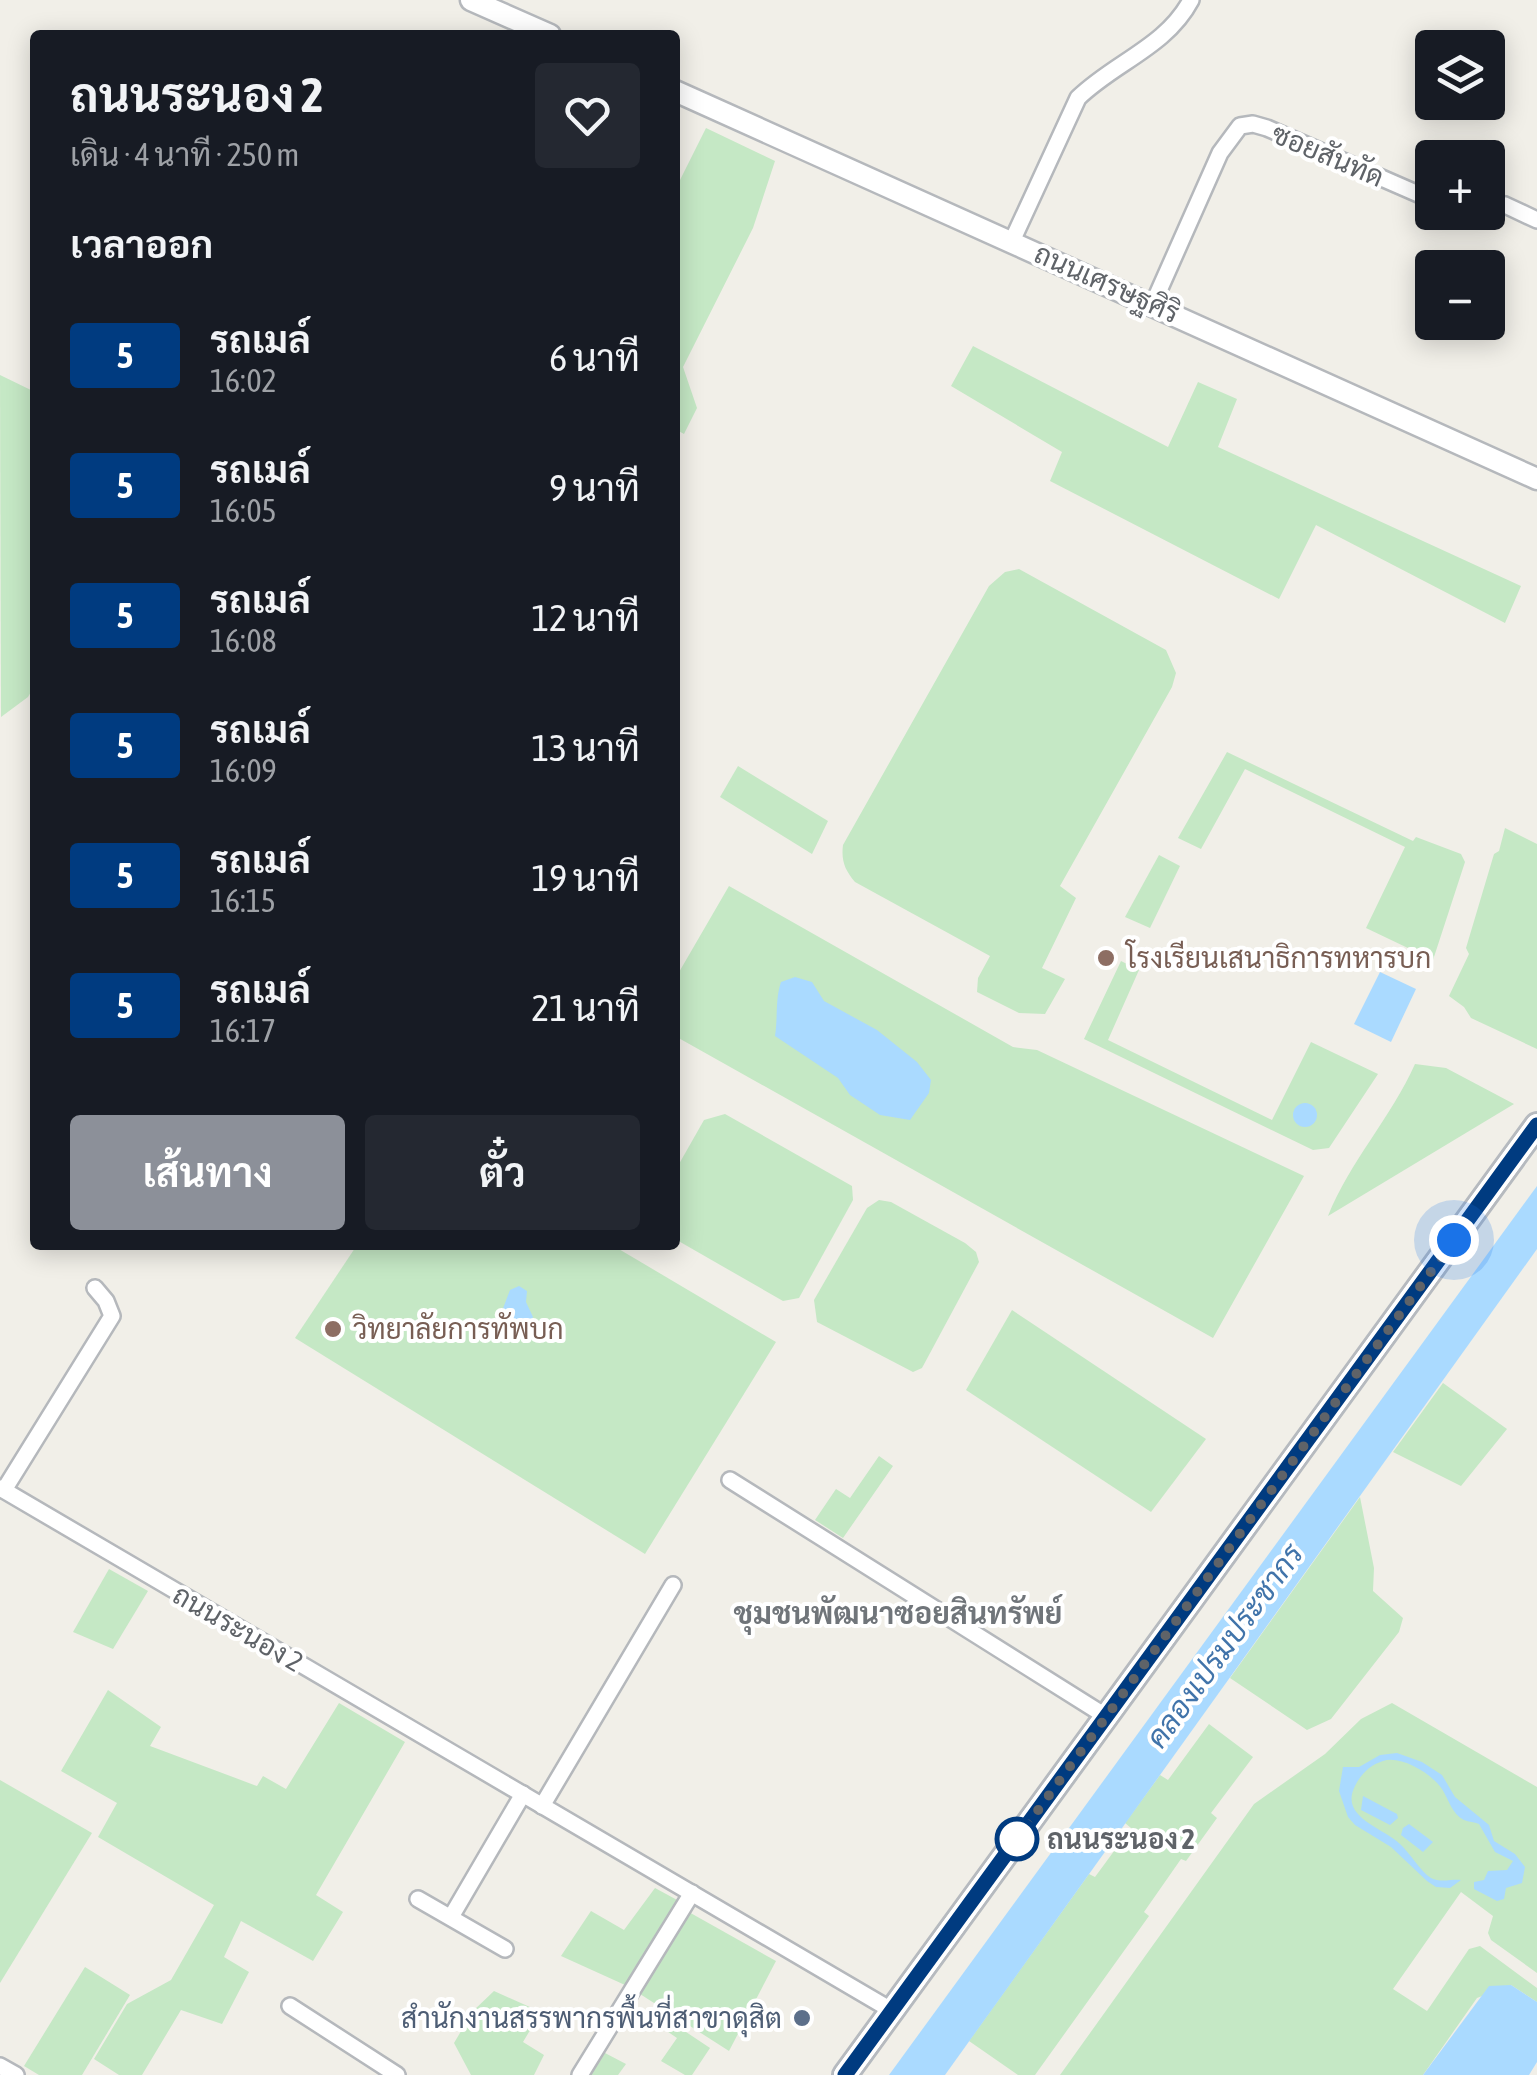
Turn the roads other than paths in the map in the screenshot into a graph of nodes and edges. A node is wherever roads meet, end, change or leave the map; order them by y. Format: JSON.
{"nodes":[{"id":1,"x":471,"y":0,"type":"edge"},
{"id":2,"x":1191,"y":0,"type":"edge"},
{"id":3,"x":539,"y":30,"type":"edge"},
{"id":4,"x":680,"y":93,"type":"edge"},
{"id":5,"x":1415,"y":193,"type":"edge"},
{"id":6,"x":1505,"y":205,"type":"edge"},
{"id":7,"x":1537,"y":220,"type":"edge"},
{"id":8,"x":1012,"y":241,"type":"junction"},
{"id":9,"x":1152,"y":304,"type":"junction"},
{"id":10,"x":1537,"y":479,"type":"edge"},
{"id":11,"x":1537,"y":1124,"type":"edge"},
{"id":12,"x":95,"y":1288,"type":"dead end"},
{"id":13,"x":730,"y":1480,"type":"dead end"},
{"id":14,"x":2,"y":1489,"type":"edge"},
{"id":15,"x":673,"y":1585,"type":"dead end"},
{"id":16,"x":1107,"y":1717,"type":"junction"},
{"id":17,"x":523,"y":1794,"type":"junction"},
{"id":18,"x":542,"y":1806,"type":"junction"},
{"id":19,"x":692,"y":1894,"type":"junction"},
{"id":20,"x":418,"y":1900,"type":"dead end"},
{"id":21,"x":451,"y":1917,"type":"junction"},
{"id":22,"x":505,"y":1948,"type":"dead end"},
{"id":23,"x":290,"y":2006,"type":"dead end"},
{"id":24,"x":891,"y":2010,"type":"junction"},
{"id":25,"x":370,"y":2058,"type":"junction"},
{"id":26,"x":0,"y":2066,"type":"edge"},
{"id":27,"x":16,"y":2075,"type":"edge"},
{"id":28,"x":359,"y":2075,"type":"edge"},
{"id":29,"x":397,"y":2075,"type":"edge"},
{"id":30,"x":580,"y":2075,"type":"edge"},
{"id":31,"x":845,"y":2075,"type":"edge"}],
"edges":[{"from":1,"to":3,"type":"street"},
{"from":2,"to":8,"type":"street"},
{"from":4,"to":8,"type":"street","name":"ถนนเศรษฐศิริ"},
{"from":5,"to":9,"type":"street","name":"ซอยสันทัด"},
{"from":6,"to":7,"type":"street"},
{"from":8,"to":9,"type":"street","name":"ถนนเศรษฐศิริ"},
{"from":9,"to":10,"type":"street","name":"ถนนเศรษฐศิริ"},
{"from":11,"to":16,"type":"main road"},
{"from":12,"to":14,"type":"street"},
{"from":13,"to":16,"type":"street"},
{"from":14,"to":17,"type":"street","name":"ถนนระนอง 2"},
{"from":15,"to":18,"type":"street"},
{"from":16,"to":24,"type":"main road"},
{"from":17,"to":18,"type":"street","name":"ถนนระนอง 2"},
{"from":17,"to":21,"type":"street"},
{"from":18,"to":19,"type":"street","name":"ถนนระนอง 2"},
{"from":19,"to":24,"type":"street","name":"ถนนระนอง 2"},
{"from":19,"to":30,"type":"street"},
{"from":20,"to":21,"type":"street"},
{"from":21,"to":22,"type":"street"},
{"from":23,"to":25,"type":"street"},
{"from":24,"to":31,"type":"main road"},
{"from":25,"to":28,"type":"street"},
{"from":25,"to":29,"type":"street"},
{"from":26,"to":27,"type":"street"}]}
